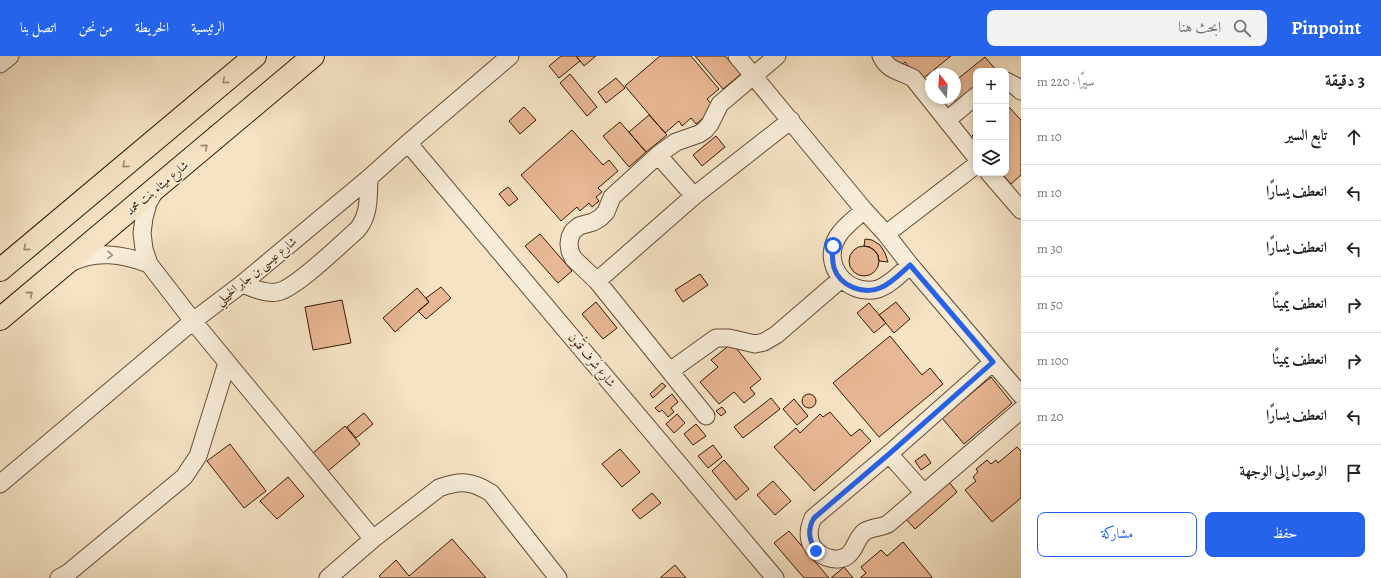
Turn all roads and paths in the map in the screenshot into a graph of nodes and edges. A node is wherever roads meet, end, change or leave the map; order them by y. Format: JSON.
{"nodes":[{"id":1,"x":10,"y":56,"type":"edge"},
{"id":2,"x":255,"y":56,"type":"edge"},
{"id":3,"x":313,"y":56,"type":"edge"},
{"id":4,"x":510,"y":56,"type":"edge"},
{"id":5,"x":737,"y":56,"type":"edge"},
{"id":6,"x":777,"y":56,"type":"edge"},
{"id":7,"x":881,"y":56,"type":"edge"},
{"id":8,"x":0,"y":64,"type":"edge"},
{"id":9,"x":754,"y":76,"type":"junction"},
{"id":10,"x":1009,"y":82,"type":"edge"},
{"id":11,"x":1021,"y":91,"type":"edge"},
{"id":12,"x":973,"y":98,"type":"edge"},
{"id":13,"x":790,"y":120,"type":"junction"},
{"id":14,"x":947,"y":120,"type":"junction"},
{"id":15,"x":408,"y":142,"type":"junction"},
{"id":16,"x":973,"y":153,"type":"edge"},
{"id":17,"x":658,"y":156,"type":"junction"},
{"id":18,"x":973,"y":167,"type":"edge"},
{"id":19,"x":992,"y":176,"type":"edge"},
{"id":20,"x":369,"y":178,"type":"junction"},
{"id":21,"x":156,"y":189,"type":"junction"},
{"id":22,"x":694,"y":196,"type":"junction"},
{"id":23,"x":1020,"y":207,"type":"edge"},
{"id":24,"x":864,"y":210,"type":"junction"},
{"id":25,"x":886,"y":234,"type":"junction"},
{"id":26,"x":149,"y":264,"type":"junction"},
{"id":27,"x":910,"y":265,"type":"junction"},
{"id":28,"x":60,"y":268,"type":"junction"},
{"id":29,"x":0,"y":270,"type":"edge"},
{"id":30,"x":841,"y":279,"type":"junction"},
{"id":31,"x":597,"y":281,"type":"junction"},
{"id":32,"x":242,"y":284,"type":"junction"},
{"id":33,"x":0,"y":319,"type":"edge"},
{"id":34,"x":193,"y":321,"type":"junction"},
{"id":35,"x":227,"y":362,"type":"junction"},
{"id":36,"x":993,"y":362,"type":"junction"},
{"id":37,"x":670,"y":371,"type":"junction"},
{"id":38,"x":1021,"y":395,"type":"edge"},
{"id":39,"x":1021,"y":410,"type":"edge"},
{"id":40,"x":706,"y":416,"type":"dead end"},
{"id":41,"x":889,"y":454,"type":"junction"},
{"id":42,"x":0,"y":484,"type":"edge"},
{"id":43,"x":923,"y":492,"type":"junction"},
{"id":44,"x":373,"y":540,"type":"junction"},
{"id":45,"x":549,"y":575,"type":"edge"},
{"id":46,"x":59,"y":578,"type":"edge"},
{"id":47,"x":328,"y":578,"type":"edge"},
{"id":48,"x":775,"y":578,"type":"edge"}],
"edges":[{"from":1,"to":8,"type":"street"},
{"from":2,"to":29,"type":"main road","one_way":true},
{"from":21,"to":3,"type":"main road","name":"شارع ميثاء بنت محمد","one_way":true},
{"from":4,"to":15,"type":"street","name":"شارع عيسى بن جابر الخييلي"},
{"from":5,"to":9,"type":"street"},
{"from":6,"to":9,"type":"street"},
{"from":7,"to":14,"type":"street"},
{"from":9,"to":13,"type":"street"},
{"from":9,"to":17,"type":"street"},
{"from":10,"to":11,"type":"street"},
{"from":12,"to":14,"type":"street"},
{"from":13,"to":22,"type":"street"},
{"from":13,"to":24,"type":"street"},
{"from":14,"to":16,"type":"street"},
{"from":15,"to":20,"type":"street","name":"شارع عيسى بن جابر الخييلي"},
{"from":15,"to":48,"type":"street","name":"شارع شَرف قَنُّون"},
{"from":17,"to":22,"type":"street"},
{"from":17,"to":31,"type":"street"},
{"from":18,"to":25,"type":"street"},
{"from":19,"to":23,"type":"street"},
{"from":20,"to":32,"type":"street","name":"شارع عيسى بن جابر الخييلي"},
{"from":20,"to":32,"type":"street"},
{"from":21,"to":26,"type":"street"},
{"from":21,"to":28,"type":"main road","name":"شارع ميثاء بنت محمد"},
{"from":22,"to":31,"type":"street"},
{"from":24,"to":25,"type":"street"},
{"from":24,"to":30,"type":"street"},
{"from":25,"to":27,"type":"street"},
{"from":28,"to":26,"type":"street","one_way":true},
{"from":26,"to":34,"type":"street"},
{"from":27,"to":30,"type":"street"},
{"from":27,"to":36,"type":"street"},
{"from":33,"to":28,"type":"main road","name":"شارع ميثاء بنت محمد","one_way":true},
{"from":30,"to":37,"type":"street"},
{"from":31,"to":37,"type":"street"},
{"from":32,"to":34,"type":"street","name":"شارع عيسى بن جابر الخييلي"},
{"from":34,"to":35,"type":"street"},
{"from":34,"to":42,"type":"street","name":"شارع عيسى بن جابر الخييلي"},
{"from":35,"to":44,"type":"street"},
{"from":35,"to":46,"type":"street"},
{"from":36,"to":38,"type":"street"},
{"from":36,"to":41,"type":"street"},
{"from":37,"to":40,"type":"street"},
{"from":39,"to":43,"type":"street"},
{"from":41,"to":43,"type":"street"},
{"from":41,"to":43,"type":"street"},
{"from":44,"to":45,"type":"street"},
{"from":44,"to":47,"type":"street"}]}
